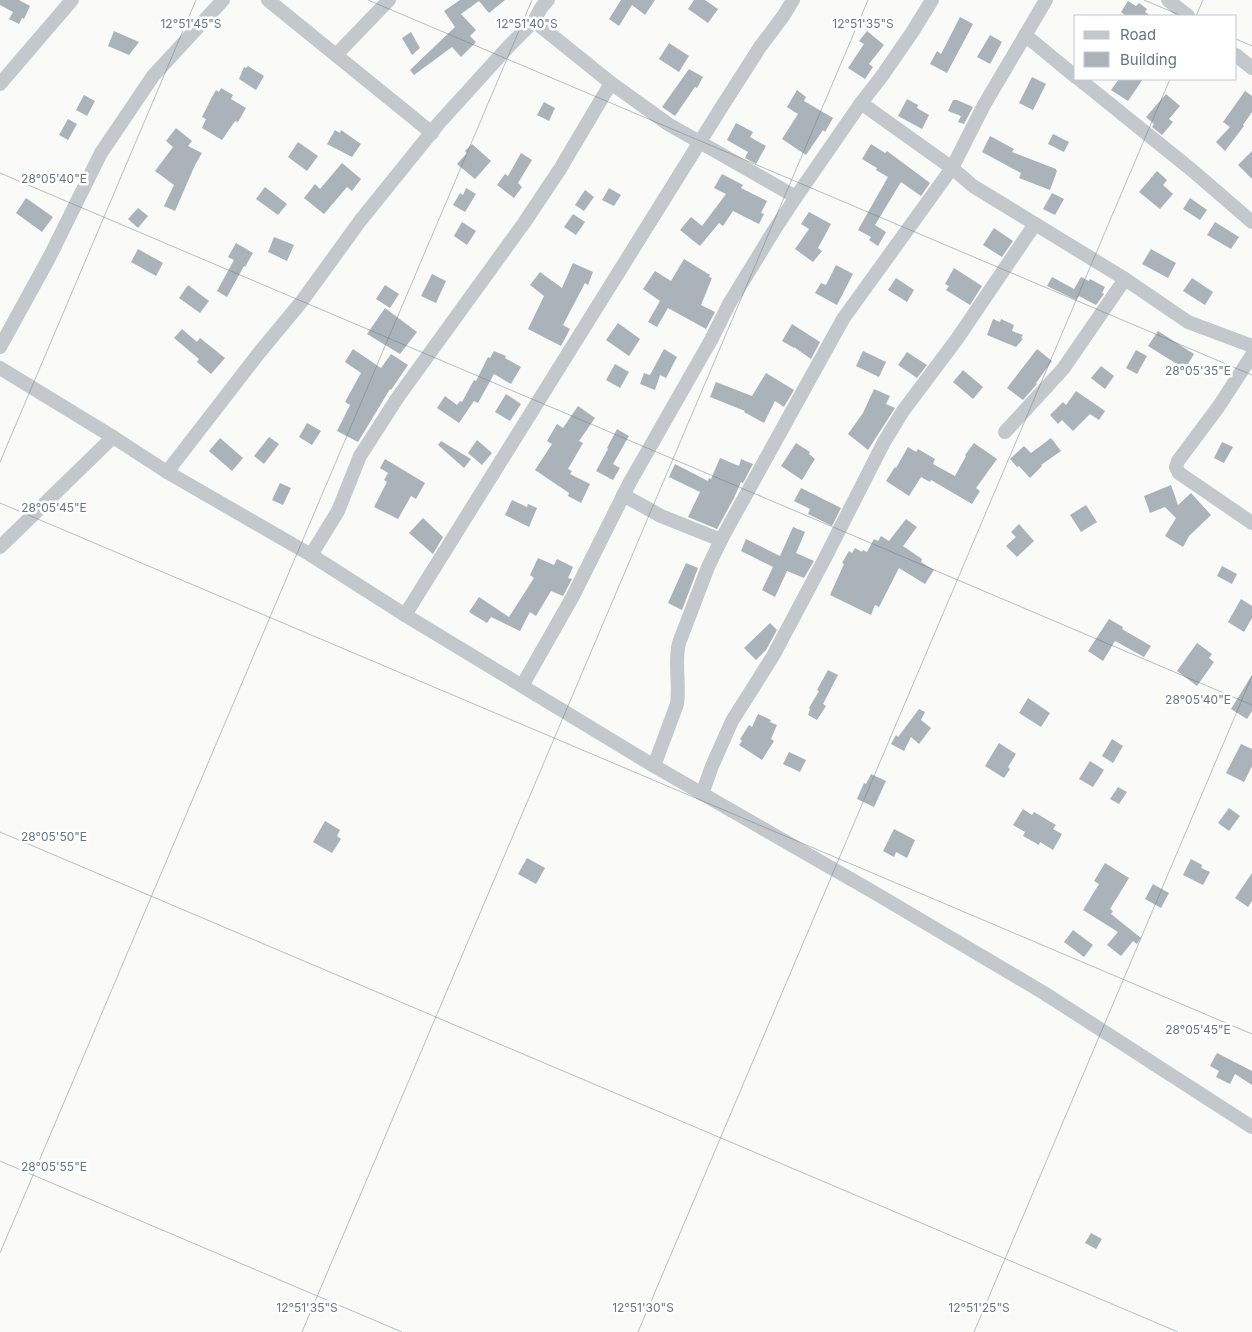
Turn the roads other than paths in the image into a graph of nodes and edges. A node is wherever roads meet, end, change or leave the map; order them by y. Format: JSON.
{"nodes":[{"id":1,"x":72,"y":0,"type":"edge"},
{"id":2,"x":223,"y":0,"type":"edge"},
{"id":3,"x":268,"y":0,"type":"edge"},
{"id":4,"x":389,"y":0,"type":"edge"},
{"id":5,"x":793,"y":0,"type":"edge"},
{"id":6,"x":932,"y":0,"type":"edge"},
{"id":7,"x":1046,"y":0,"type":"edge"},
{"id":8,"x":1168,"y":0,"type":"edge"},
{"id":9,"x":541,"y":3,"type":"edge"},
{"id":10,"x":1187,"y":15,"type":"edge"},
{"id":11,"x":534,"y":21,"type":"junction"},
{"id":12,"x":1025,"y":35,"type":"junction"},
{"id":13,"x":336,"y":55,"type":"junction"},
{"id":14,"x":1237,"y":56,"type":"edge"},
{"id":15,"x":1252,"y":68,"type":"edge"},
{"id":16,"x":1074,"y":76,"type":"edge"},
{"id":17,"x":1079,"y":80,"type":"edge"},
{"id":18,"x":611,"y":83,"type":"junction"},
{"id":19,"x":0,"y":84,"type":"edge"},
{"id":20,"x":860,"y":103,"type":"junction"},
{"id":21,"x":432,"y":133,"type":"junction"},
{"id":22,"x":700,"y":142,"type":"junction"},
{"id":23,"x":952,"y":168,"type":"junction"},
{"id":24,"x":796,"y":197,"type":"junction"},
{"id":25,"x":1252,"y":222,"type":"edge"},
{"id":26,"x":1035,"y":224,"type":"junction"},
{"id":27,"x":1125,"y":280,"type":"junction"},
{"id":28,"x":1252,"y":346,"type":"edge"},
{"id":29,"x":0,"y":347,"type":"edge"},
{"id":30,"x":1252,"y":355,"type":"edge"},
{"id":31,"x":0,"y":368,"type":"edge"},
{"id":32,"x":1005,"y":432,"type":"dead end"},
{"id":33,"x":113,"y":437,"type":"junction"},
{"id":34,"x":168,"y":472,"type":"junction"},
{"id":35,"x":623,"y":495,"type":"junction"},
{"id":36,"x":1252,"y":523,"type":"edge"},
{"id":37,"x":720,"y":540,"type":"junction"},
{"id":38,"x":0,"y":546,"type":"edge"},
{"id":39,"x":311,"y":555,"type":"junction"},
{"id":40,"x":405,"y":615,"type":"junction"},
{"id":41,"x":522,"y":686,"type":"junction"},
{"id":42,"x":654,"y":766,"type":"junction"},
{"id":43,"x":702,"y":794,"type":"junction"},
{"id":44,"x":1252,"y":1127,"type":"edge"}],
"edges":[{"from":1,"to":19,"type":"street"},
{"from":2,"to":29,"type":"street"},
{"from":3,"to":13,"type":"street"},
{"from":4,"to":13,"type":"street"},
{"from":5,"to":22,"type":"street"},
{"from":6,"to":20,"type":"street"},
{"from":7,"to":12,"type":"street"},
{"from":8,"to":10,"type":"street"},
{"from":9,"to":11,"type":"street"},
{"from":11,"to":18,"type":"street"},
{"from":11,"to":21,"type":"street"},
{"from":12,"to":16,"type":"street"},
{"from":12,"to":23,"type":"street"},
{"from":13,"to":21,"type":"street"},
{"from":14,"to":15,"type":"street"},
{"from":17,"to":25,"type":"street"},
{"from":18,"to":22,"type":"street"},
{"from":18,"to":39,"type":"street"},
{"from":20,"to":23,"type":"street"},
{"from":20,"to":24,"type":"street"},
{"from":21,"to":34,"type":"street"},
{"from":22,"to":24,"type":"street"},
{"from":22,"to":40,"type":"street"},
{"from":23,"to":26,"type":"street"},
{"from":23,"to":37,"type":"street"},
{"from":24,"to":35,"type":"street"},
{"from":26,"to":27,"type":"street"},
{"from":26,"to":43,"type":"street"},
{"from":27,"to":28,"type":"street"},
{"from":27,"to":32,"type":"street"},
{"from":30,"to":36,"type":"street"},
{"from":31,"to":33,"type":"street"},
{"from":33,"to":34,"type":"street"},
{"from":33,"to":38,"type":"street"},
{"from":34,"to":39,"type":"street"},
{"from":35,"to":37,"type":"street"},
{"from":35,"to":41,"type":"street"},
{"from":37,"to":42,"type":"street"},
{"from":39,"to":40,"type":"street"},
{"from":40,"to":41,"type":"street"},
{"from":41,"to":42,"type":"street"},
{"from":42,"to":43,"type":"street"},
{"from":43,"to":44,"type":"street"}]}
